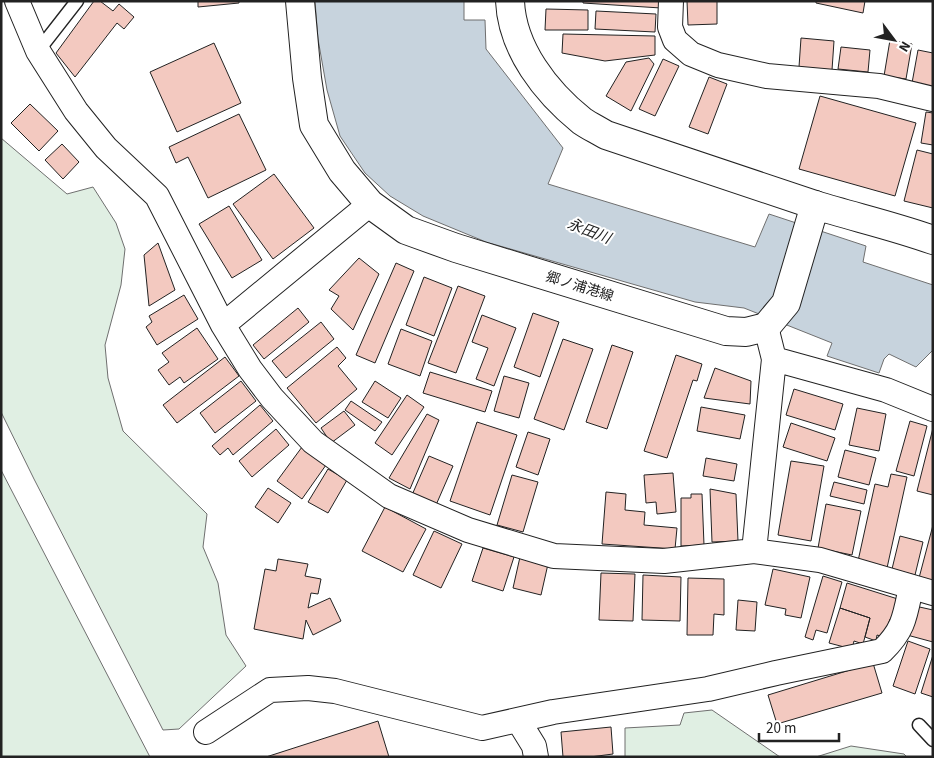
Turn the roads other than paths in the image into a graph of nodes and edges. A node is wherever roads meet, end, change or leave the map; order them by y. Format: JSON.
{"nodes":[{"id":1,"x":17,"y":1,"type":"edge"},
{"id":2,"x":77,"y":1,"type":"edge"},
{"id":3,"x":300,"y":1,"type":"edge"},
{"id":4,"x":510,"y":1,"type":"edge"},
{"id":5,"x":671,"y":1,"type":"edge"},
{"id":6,"x":38,"y":51,"type":"junction"},
{"id":7,"x":933,"y":99,"type":"edge"},
{"id":8,"x":370,"y":204,"type":"junction"},
{"id":9,"x":813,"y":214,"type":"junction"},
{"id":10,"x":933,"y":240,"type":"edge"},
{"id":11,"x":223,"y":325,"type":"junction"},
{"id":12,"x":766,"y":326,"type":"junction"},
{"id":13,"x":774,"y":359,"type":"junction"},
{"id":14,"x":933,"y":408,"type":"edge"},
{"id":15,"x":754,"y":551,"type":"junction"},
{"id":16,"x":922,"y":590,"type":"edge"},
{"id":17,"x":518,"y":720,"type":"junction"},
{"id":18,"x":918,"y":725,"type":"dead end"},
{"id":19,"x":206,"y":732,"type":"dead end"},
{"id":20,"x":933,"y":740,"type":"edge"},
{"id":21,"x":536,"y":757,"type":"edge"}],
"edges":[{"from":1,"to":6,"type":"street"},
{"from":2,"to":6,"type":"lane"},
{"from":3,"to":8,"type":"main road","name":"郷ノ浦港線"},
{"from":4,"to":9,"type":"main road"},
{"from":5,"to":7,"type":"street"},
{"from":6,"to":11,"type":"street"},
{"from":8,"to":11,"type":"street"},
{"from":8,"to":12,"type":"main road","name":"郷ノ浦港線"},
{"from":9,"to":10,"type":"main road"},
{"from":9,"to":12,"type":"main road"},
{"from":11,"to":15,"type":"street"},
{"from":12,"to":13,"type":"street"},
{"from":13,"to":14,"type":"street"},
{"from":13,"to":15,"type":"street"},
{"from":15,"to":16,"type":"street"},
{"from":16,"to":17,"type":"street"},
{"from":17,"to":19,"type":"street"},
{"from":17,"to":21,"type":"street"},
{"from":18,"to":20,"type":"lane"}]}
